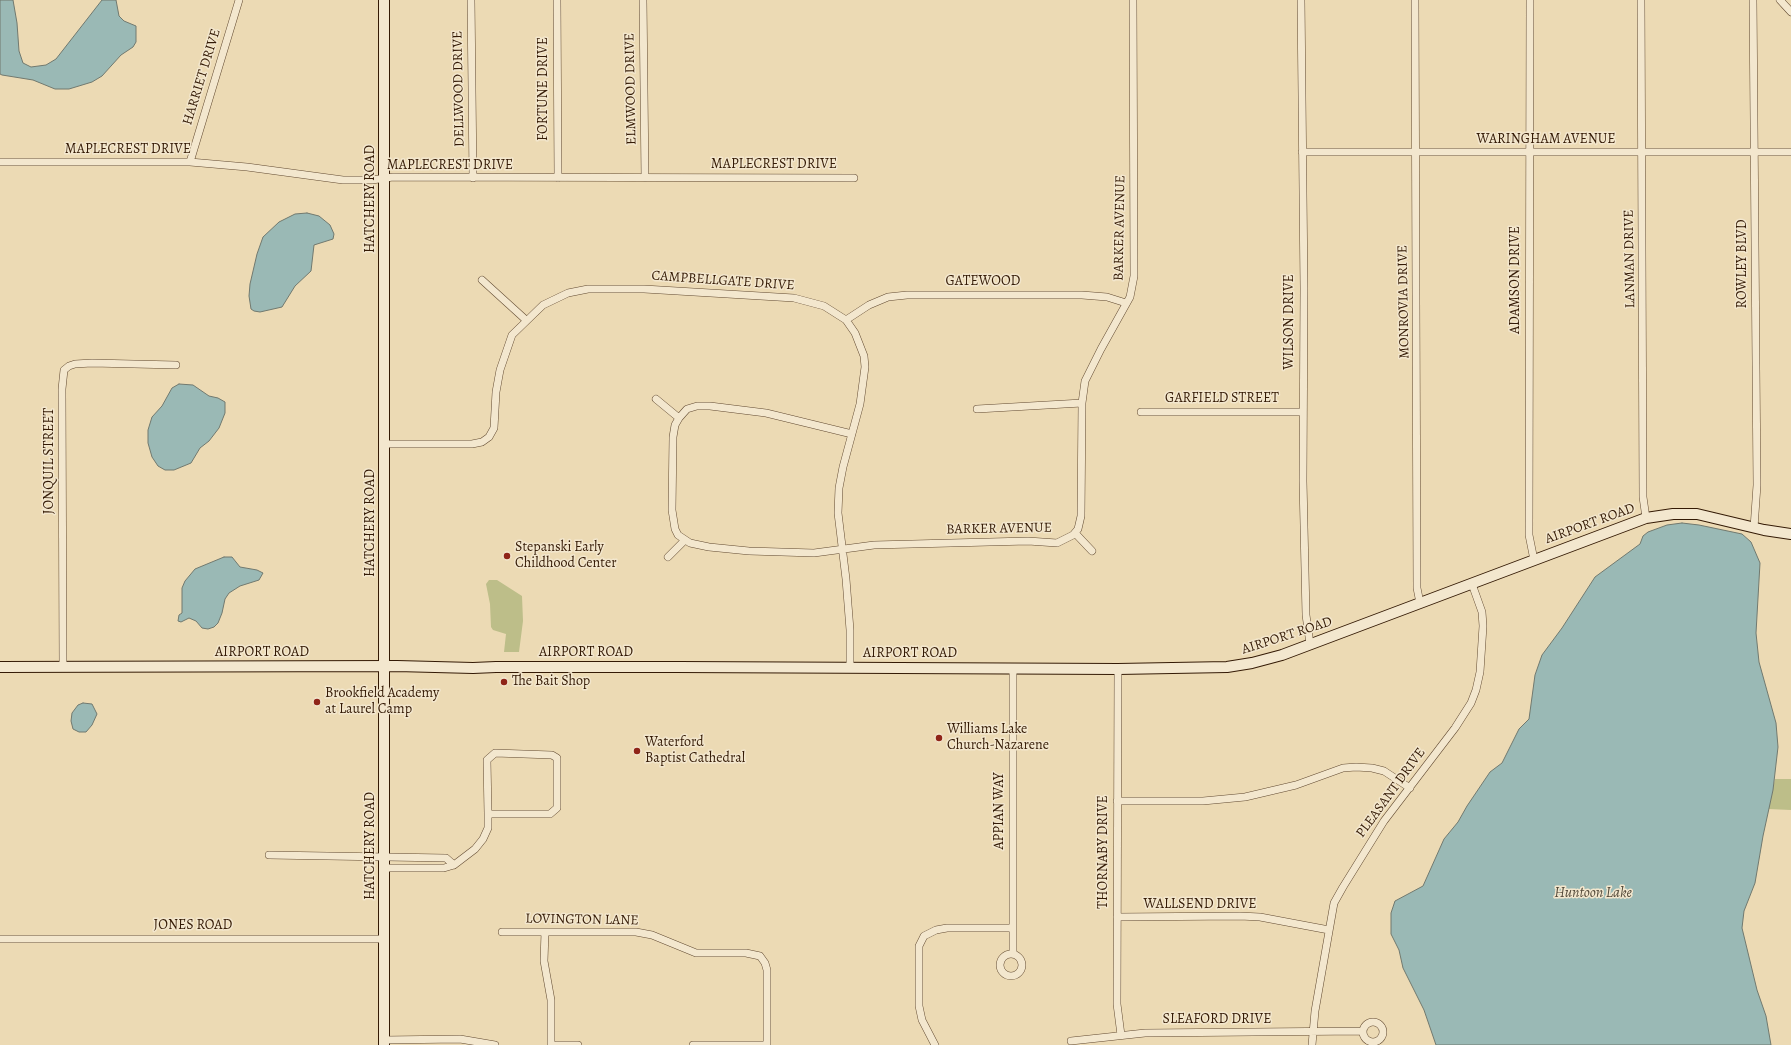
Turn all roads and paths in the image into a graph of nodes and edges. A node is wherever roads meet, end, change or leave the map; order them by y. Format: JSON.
{"nodes":[{"id":1,"x":239,"y":0,"type":"edge"},
{"id":2,"x":384,"y":0,"type":"edge"},
{"id":3,"x":471,"y":0,"type":"edge"},
{"id":4,"x":557,"y":0,"type":"edge"},
{"id":5,"x":643,"y":0,"type":"edge"},
{"id":6,"x":1132,"y":0,"type":"edge"},
{"id":7,"x":1301,"y":0,"type":"edge"},
{"id":8,"x":1415,"y":0,"type":"edge"},
{"id":9,"x":1530,"y":0,"type":"edge"},
{"id":10,"x":1641,"y":0,"type":"edge"},
{"id":11,"x":1754,"y":0,"type":"edge"},
{"id":12,"x":1780,"y":0,"type":"edge"},
{"id":13,"x":1791,"y":12,"type":"edge"},
{"id":14,"x":1302,"y":152,"type":"junction"},
{"id":15,"x":1755,"y":152,"type":"junction"},
{"id":16,"x":1791,"y":152,"type":"edge"},
{"id":17,"x":1415,"y":153,"type":"junction"},
{"id":18,"x":1529,"y":153,"type":"junction"},
{"id":19,"x":1642,"y":153,"type":"junction"},
{"id":20,"x":0,"y":162,"type":"edge"},
{"id":21,"x":190,"y":162,"type":"junction"},
{"id":22,"x":385,"y":178,"type":"junction"},
{"id":23,"x":473,"y":178,"type":"junction"},
{"id":24,"x":558,"y":178,"type":"junction"},
{"id":25,"x":645,"y":178,"type":"junction"},
{"id":26,"x":854,"y":178,"type":"dead end"},
{"id":27,"x":482,"y":280,"type":"dead end"},
{"id":28,"x":1126,"y":303,"type":"junction"},
{"id":29,"x":526,"y":320,"type":"junction"},
{"id":30,"x":846,"y":320,"type":"junction"},
{"id":31,"x":176,"y":364,"type":"dead end"},
{"id":32,"x":656,"y":399,"type":"dead end"},
{"id":33,"x":1082,"y":403,"type":"junction"},
{"id":34,"x":977,"y":410,"type":"dead end"},
{"id":35,"x":1141,"y":412,"type":"dead end"},
{"id":36,"x":1303,"y":412,"type":"junction"},
{"id":37,"x":679,"y":418,"type":"junction"},
{"id":38,"x":852,"y":434,"type":"junction"},
{"id":39,"x":386,"y":444,"type":"junction"},
{"id":40,"x":1646,"y":518,"type":"junction"},
{"id":41,"x":1754,"y":528,"type":"junction"},
{"id":42,"x":1075,"y":533,"type":"junction"},
{"id":43,"x":1791,"y":534,"type":"edge"},
{"id":44,"x":685,"y":540,"type":"junction"},
{"id":45,"x":842,"y":549,"type":"junction"},
{"id":46,"x":1092,"y":551,"type":"dead end"},
{"id":47,"x":668,"y":557,"type":"dead end"},
{"id":48,"x":1534,"y":560,"type":"junction"},
{"id":49,"x":1472,"y":584,"type":"junction"},
{"id":50,"x":1420,"y":603,"type":"junction"},
{"id":51,"x":1310,"y":644,"type":"junction"},
{"id":52,"x":385,"y":666,"type":"junction"},
{"id":53,"x":0,"y":667,"type":"edge"},
{"id":54,"x":63,"y":667,"type":"junction"},
{"id":55,"x":850,"y":667,"type":"junction"},
{"id":56,"x":1013,"y":668,"type":"junction"},
{"id":57,"x":1118,"y":669,"type":"junction"},
{"id":58,"x":1410,"y":788,"type":"junction"},
{"id":59,"x":1117,"y":801,"type":"junction"},
{"id":60,"x":488,"y":814,"type":"junction"},
{"id":61,"x":270,"y":855,"type":"dead end"},
{"id":62,"x":384,"y":856,"type":"junction"},
{"id":63,"x":454,"y":864,"type":"junction"},
{"id":64,"x":384,"y":868,"type":"junction"},
{"id":65,"x":1117,"y":918,"type":"junction"},
{"id":66,"x":1013,"y":928,"type":"junction"},
{"id":67,"x":1329,"y":930,"type":"junction"},
{"id":68,"x":502,"y":932,"type":"dead end"},
{"id":69,"x":545,"y":932,"type":"junction"},
{"id":70,"x":0,"y":939,"type":"edge"},
{"id":71,"x":385,"y":939,"type":"junction"},
{"id":72,"x":1013,"y":954,"type":"dead end"},
{"id":73,"x":1362,"y":1031,"type":"dead end"},
{"id":74,"x":1313,"y":1032,"type":"junction"},
{"id":75,"x":1121,"y":1035,"type":"junction"},
{"id":76,"x":1071,"y":1041,"type":"dead end"},
{"id":77,"x":384,"y":1043,"type":"edge"},
{"id":78,"x":495,"y":1045,"type":"edge"},
{"id":79,"x":550,"y":1045,"type":"edge"},
{"id":80,"x":556,"y":1045,"type":"edge"},
{"id":81,"x":578,"y":1045,"type":"edge"},
{"id":82,"x":693,"y":1045,"type":"edge"},
{"id":83,"x":767,"y":1045,"type":"edge"},
{"id":84,"x":935,"y":1045,"type":"edge"},
{"id":85,"x":1312,"y":1045,"type":"edge"}],
"edges":[{"from":1,"to":21,"type":"street","name":"HARRIET DRIVE"},
{"from":2,"to":22,"type":"street","name":"HATCHERY ROAD"},
{"from":3,"to":23,"type":"street","name":"DELLWOOD DRIVE"},
{"from":4,"to":24,"type":"street","name":"FORTUNE DRIVE"},
{"from":5,"to":25,"type":"street","name":"ELMWOOD DRIVE"},
{"from":6,"to":28,"type":"street","name":"BARKER AVENUE"},
{"from":7,"to":14,"type":"street","name":"WILSON DRIVE"},
{"from":8,"to":17,"type":"street","name":"MONROVIA DRIVE"},
{"from":9,"to":18,"type":"street","name":"ADAMSON DRIVE"},
{"from":10,"to":19,"type":"street","name":"LANMAN DRIVE"},
{"from":11,"to":15,"type":"street","name":"ROWLEY BLVD"},
{"from":12,"to":13,"type":"street"},
{"from":14,"to":17,"type":"street","name":"WARINGHAM AVENUE"},
{"from":14,"to":36,"type":"street","name":"WILSON DRIVE"},
{"from":15,"to":16,"type":"street","name":"WARINGHAM AVENUE"},
{"from":15,"to":19,"type":"street","name":"WARINGHAM AVENUE"},
{"from":15,"to":41,"type":"street","name":"ROWLEY BLVD"},
{"from":17,"to":18,"type":"street","name":"WARINGHAM AVENUE"},
{"from":17,"to":50,"type":"street","name":"MONROVIA DRIVE"},
{"from":18,"to":19,"type":"street","name":"WARINGHAM AVENUE"},
{"from":18,"to":48,"type":"street","name":"ADAMSON DRIVE"},
{"from":19,"to":40,"type":"street","name":"LANMAN DRIVE"},
{"from":20,"to":21,"type":"street","name":"MAPLECREST DRIVE"},
{"from":21,"to":22,"type":"street","name":"MAPLECREST DRIVE"},
{"from":22,"to":23,"type":"street","name":"MAPLECREST DRIVE"},
{"from":22,"to":39,"type":"street","name":"HATCHERY ROAD"},
{"from":23,"to":24,"type":"street","name":"MAPLECREST DRIVE"},
{"from":24,"to":25,"type":"street","name":"MAPLECREST DRIVE"},
{"from":25,"to":26,"type":"street","name":"MAPLECREST DRIVE"},
{"from":27,"to":29,"type":"street"},
{"from":28,"to":30,"type":"street","name":"GATEWOOD"},
{"from":28,"to":33,"type":"street","name":"BARKER AVENUE"},
{"from":29,"to":30,"type":"street","name":"CAMPBELLGATE DRIVE"},
{"from":29,"to":39,"type":"street","name":"CAMPBELLGATE DRIVE"},
{"from":30,"to":38,"type":"street","name":"CAMPBELLGATE DRIVE"},
{"from":31,"to":54,"type":"street","name":"JONQUIL STREET"},
{"from":32,"to":37,"type":"street"},
{"from":33,"to":34,"type":"street"},
{"from":33,"to":42,"type":"street","name":"BARKER AVENUE"},
{"from":35,"to":36,"type":"street","name":"GARFIELD STREET"},
{"from":36,"to":51,"type":"street","name":"WILSON DRIVE"},
{"from":37,"to":38,"type":"street"},
{"from":37,"to":44,"type":"street"},
{"from":38,"to":45,"type":"street","name":"CAMPBELLGATE DRIVE"},
{"from":39,"to":52,"type":"street","name":"HATCHERY ROAD"},
{"from":40,"to":41,"type":"street","name":"AIRPORT ROAD"},
{"from":40,"to":48,"type":"street","name":"AIRPORT ROAD"},
{"from":41,"to":43,"type":"street","name":"AIRPORT ROAD"},
{"from":42,"to":45,"type":"street","name":"BARKER AVENUE"},
{"from":42,"to":46,"type":"street"},
{"from":44,"to":45,"type":"street","name":"BARKER AVENUE"},
{"from":44,"to":47,"type":"street"},
{"from":45,"to":55,"type":"street","name":"CAMPBELLGATE DRIVE"},
{"from":48,"to":49,"type":"street","name":"AIRPORT ROAD"},
{"from":49,"to":50,"type":"street","name":"AIRPORT ROAD"},
{"from":49,"to":58,"type":"street","name":"PLEASANT DRIVE"},
{"from":50,"to":51,"type":"street","name":"AIRPORT ROAD"},
{"from":51,"to":57,"type":"street","name":"AIRPORT ROAD"},
{"from":52,"to":54,"type":"street","name":"AIRPORT ROAD"},
{"from":52,"to":55,"type":"street","name":"AIRPORT ROAD"},
{"from":52,"to":62,"type":"street","name":"HATCHERY ROAD"},
{"from":53,"to":54,"type":"street","name":"AIRPORT ROAD"},
{"from":55,"to":56,"type":"street","name":"AIRPORT ROAD"},
{"from":56,"to":57,"type":"street","name":"AIRPORT ROAD"},
{"from":56,"to":66,"type":"street","name":"APPIAN WAY"},
{"from":57,"to":59,"type":"street","name":"THORNABY DRIVE"},
{"from":58,"to":59,"type":"street"},
{"from":58,"to":67,"type":"street","name":"PLEASANT DRIVE"},
{"from":59,"to":65,"type":"street","name":"THORNABY DRIVE"},
{"from":60,"to":60,"type":"street"},
{"from":60,"to":63,"type":"street"},
{"from":61,"to":62,"type":"street"},
{"from":62,"to":63,"type":"street"},
{"from":62,"to":64,"type":"street","name":"HATCHERY ROAD"},
{"from":63,"to":64,"type":"street"},
{"from":64,"to":71,"type":"street","name":"HATCHERY ROAD"},
{"from":65,"to":67,"type":"street","name":"WALLSEND DRIVE"},
{"from":65,"to":75,"type":"street","name":"THORNABY DRIVE"},
{"from":66,"to":72,"type":"street","name":"APPIAN WAY"},
{"from":66,"to":84,"type":"street"},
{"from":67,"to":74,"type":"street","name":"PLEASANT DRIVE"},
{"from":68,"to":69,"type":"street","name":"LOVINGTON LANE"},
{"from":69,"to":79,"type":"street"},
{"from":69,"to":83,"type":"street","name":"LOVINGTON LANE"},
{"from":70,"to":71,"type":"street","name":"JONES ROAD"},
{"from":71,"to":77,"type":"street","name":"HATCHERY ROAD"},
{"from":73,"to":74,"type":"street","name":"SLEAFORD DRIVE"},
{"from":74,"to":75,"type":"street","name":"SLEAFORD DRIVE"},
{"from":74,"to":85,"type":"street","name":"PLEASANT DRIVE"},
{"from":75,"to":76,"type":"street","name":"SLEAFORD DRIVE"},
{"from":77,"to":78,"type":"street"},
{"from":80,"to":81,"type":"street"},
{"from":82,"to":83,"type":"street"}]}
